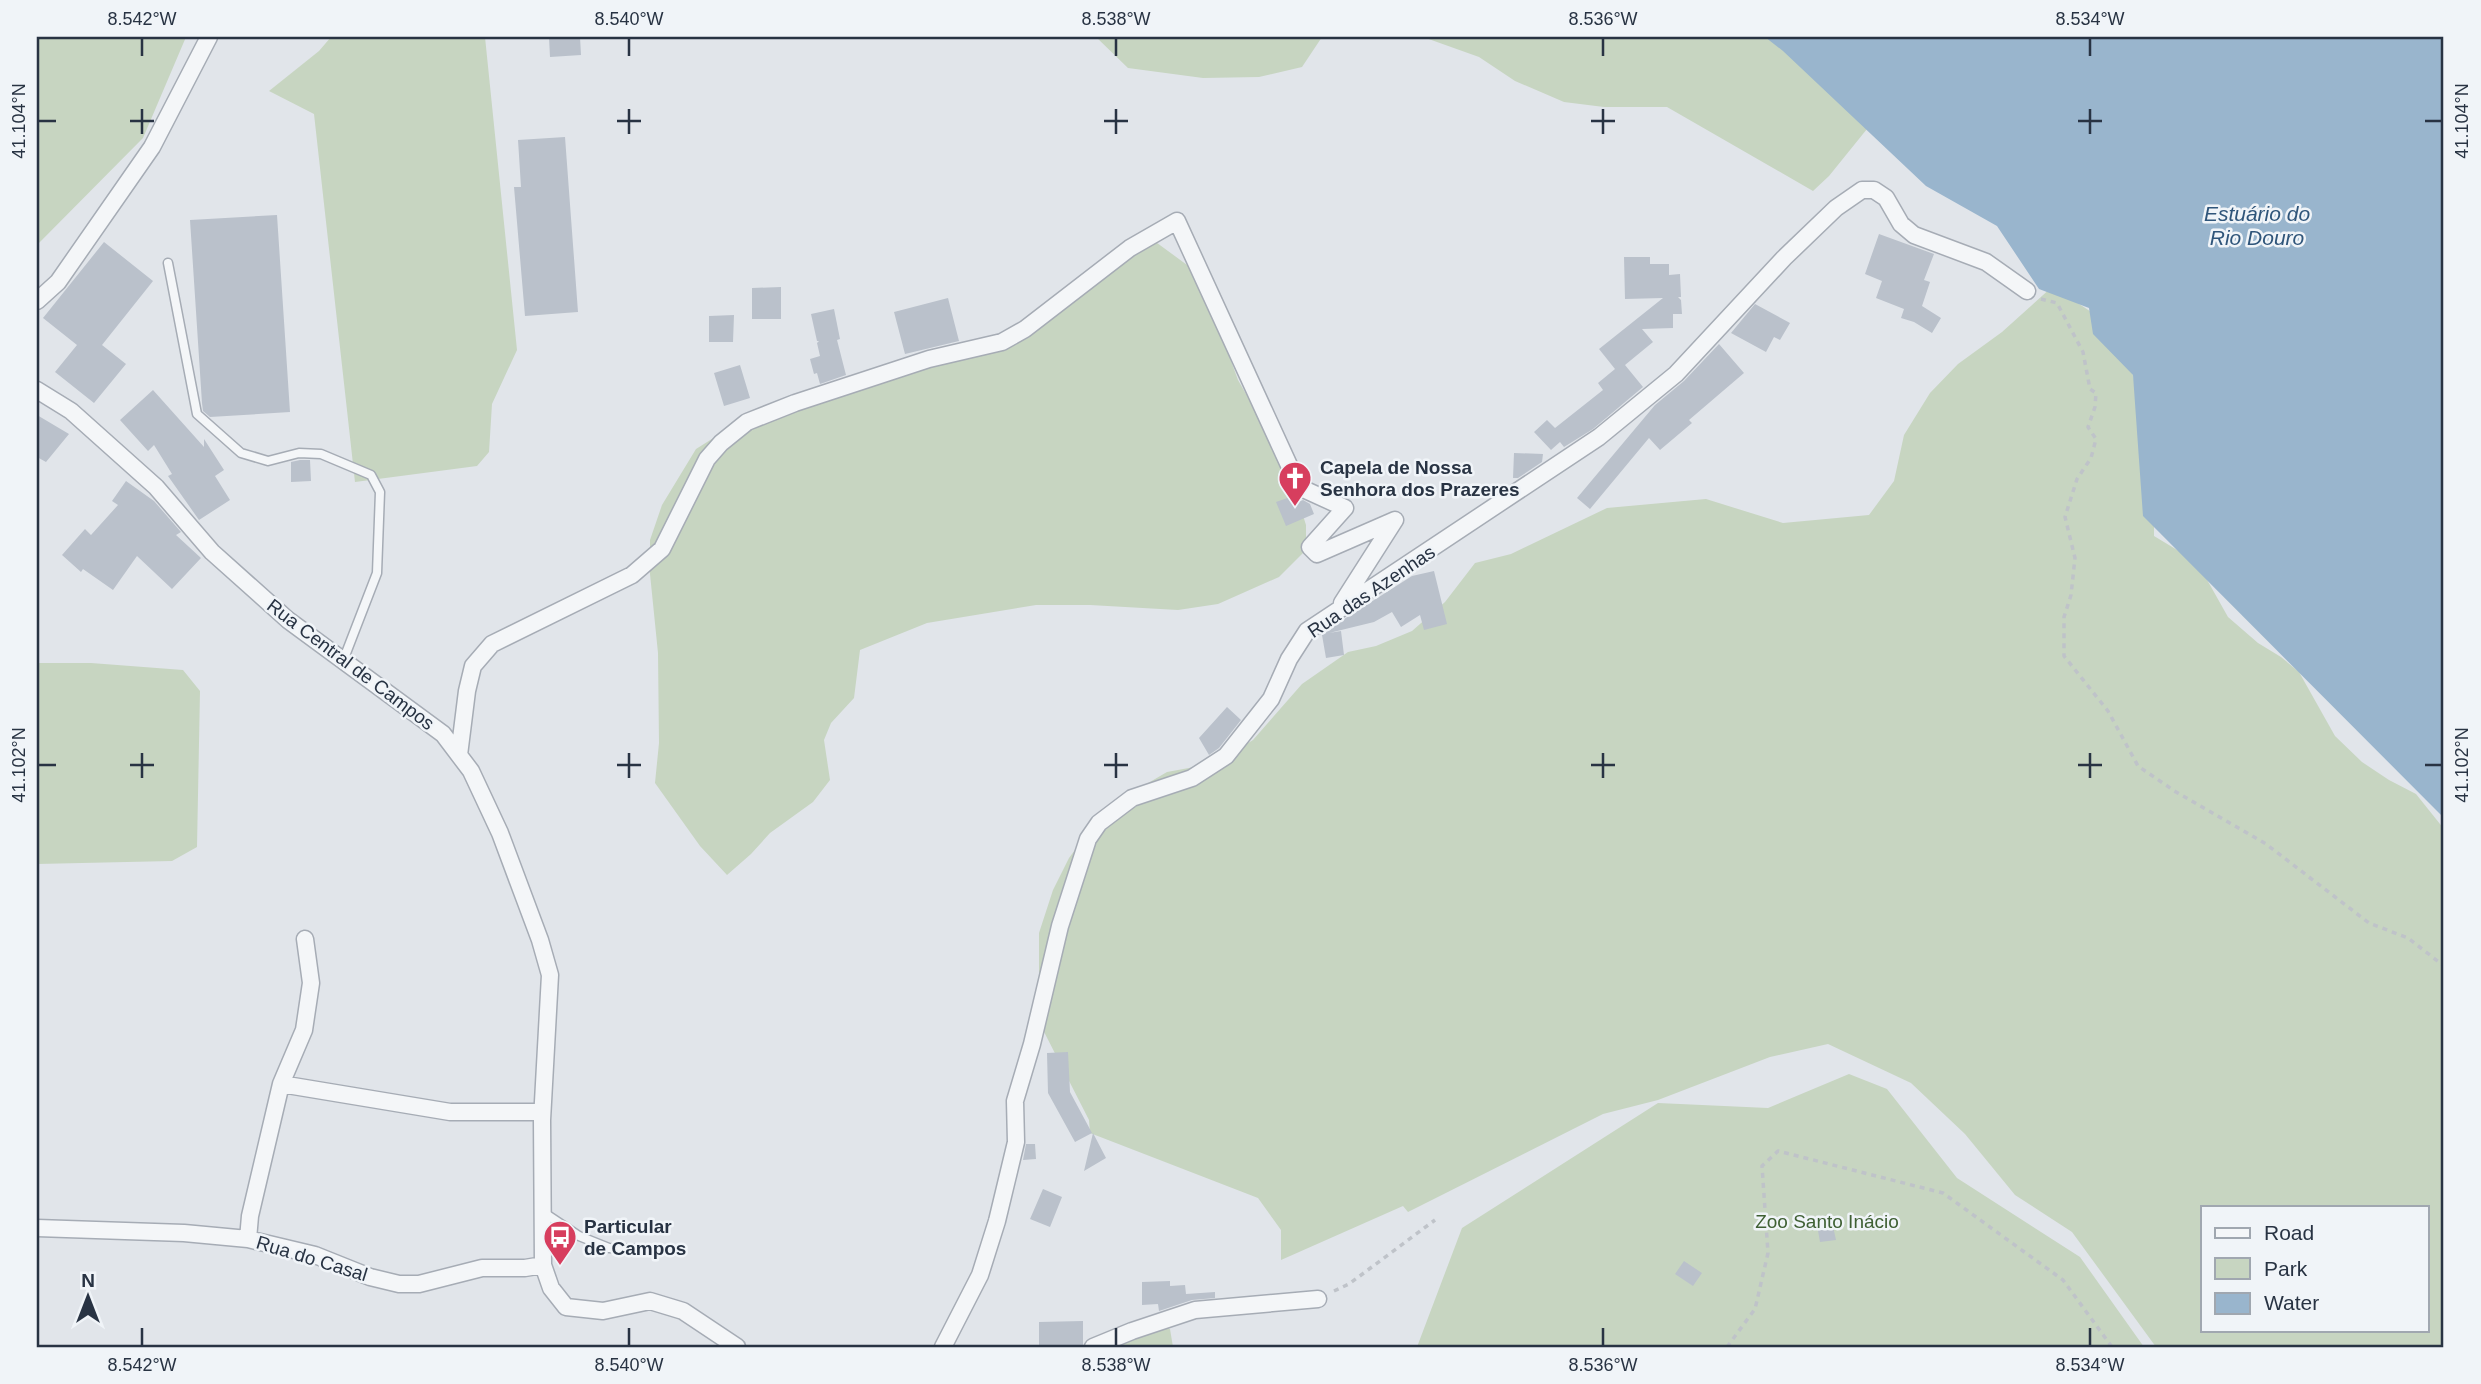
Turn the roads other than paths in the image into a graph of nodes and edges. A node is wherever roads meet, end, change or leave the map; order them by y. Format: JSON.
{"nodes":[{"id":1,"x":209,"y":37,"type":"edge"},
{"id":2,"x":168,"y":263,"type":"dead end"},
{"id":3,"x":2027,"y":291,"type":"road end"},
{"id":4,"x":37,"y":301,"type":"edge"},
{"id":5,"x":37,"y":390,"type":"edge"},
{"id":6,"x":1338,"y":609,"type":"junction"},
{"id":7,"x":343,"y":661,"type":"junction"},
{"id":8,"x":459,"y":755,"type":"junction"},
{"id":9,"x":304,"y":939,"type":"dead end"},
{"id":10,"x":281,"y":1084,"type":"junction"},
{"id":11,"x":542,"y":1112,"type":"junction"},
{"id":12,"x":543,"y":1212,"type":"junction"},
{"id":13,"x":37,"y":1228,"type":"edge"},
{"id":14,"x":248,"y":1239,"type":"junction"},
{"id":15,"x":648,"y":1249,"type":"dead end"},
{"id":16,"x":543,"y":1265,"type":"junction"},
{"id":17,"x":1318,"y":1299,"type":"road end"},
{"id":18,"x":737,"y":1347,"type":"edge"},
{"id":19,"x":943,"y":1347,"type":"edge"},
{"id":20,"x":1093,"y":1347,"type":"edge"}],
"edges":[{"from":1,"to":4,"type":"street"},
{"from":2,"to":7,"type":"lane"},
{"from":3,"to":6,"type":"street","name":"Rua das Azenhas"},
{"from":5,"to":7,"type":"street","name":"Rua Central de Campos"},
{"from":6,"to":8,"type":"street"},
{"from":6,"to":19,"type":"street","name":"Rua das Azenhas"},
{"from":7,"to":8,"type":"street","name":"Rua Central de Campos"},
{"from":8,"to":11,"type":"street","name":"Rua Central de Campos"},
{"from":9,"to":10,"type":"street"},
{"from":10,"to":11,"type":"street"},
{"from":10,"to":14,"type":"street"},
{"from":11,"to":12,"type":"street","name":"Rua Central de Campos"},
{"from":12,"to":15,"type":"lane"},
{"from":12,"to":16,"type":"street","name":"Rua Central de Campos"},
{"from":13,"to":14,"type":"street","name":"Rua do Casal"},
{"from":14,"to":16,"type":"street","name":"Rua do Casal"},
{"from":16,"to":18,"type":"street"},
{"from":17,"to":20,"type":"street"}]}
